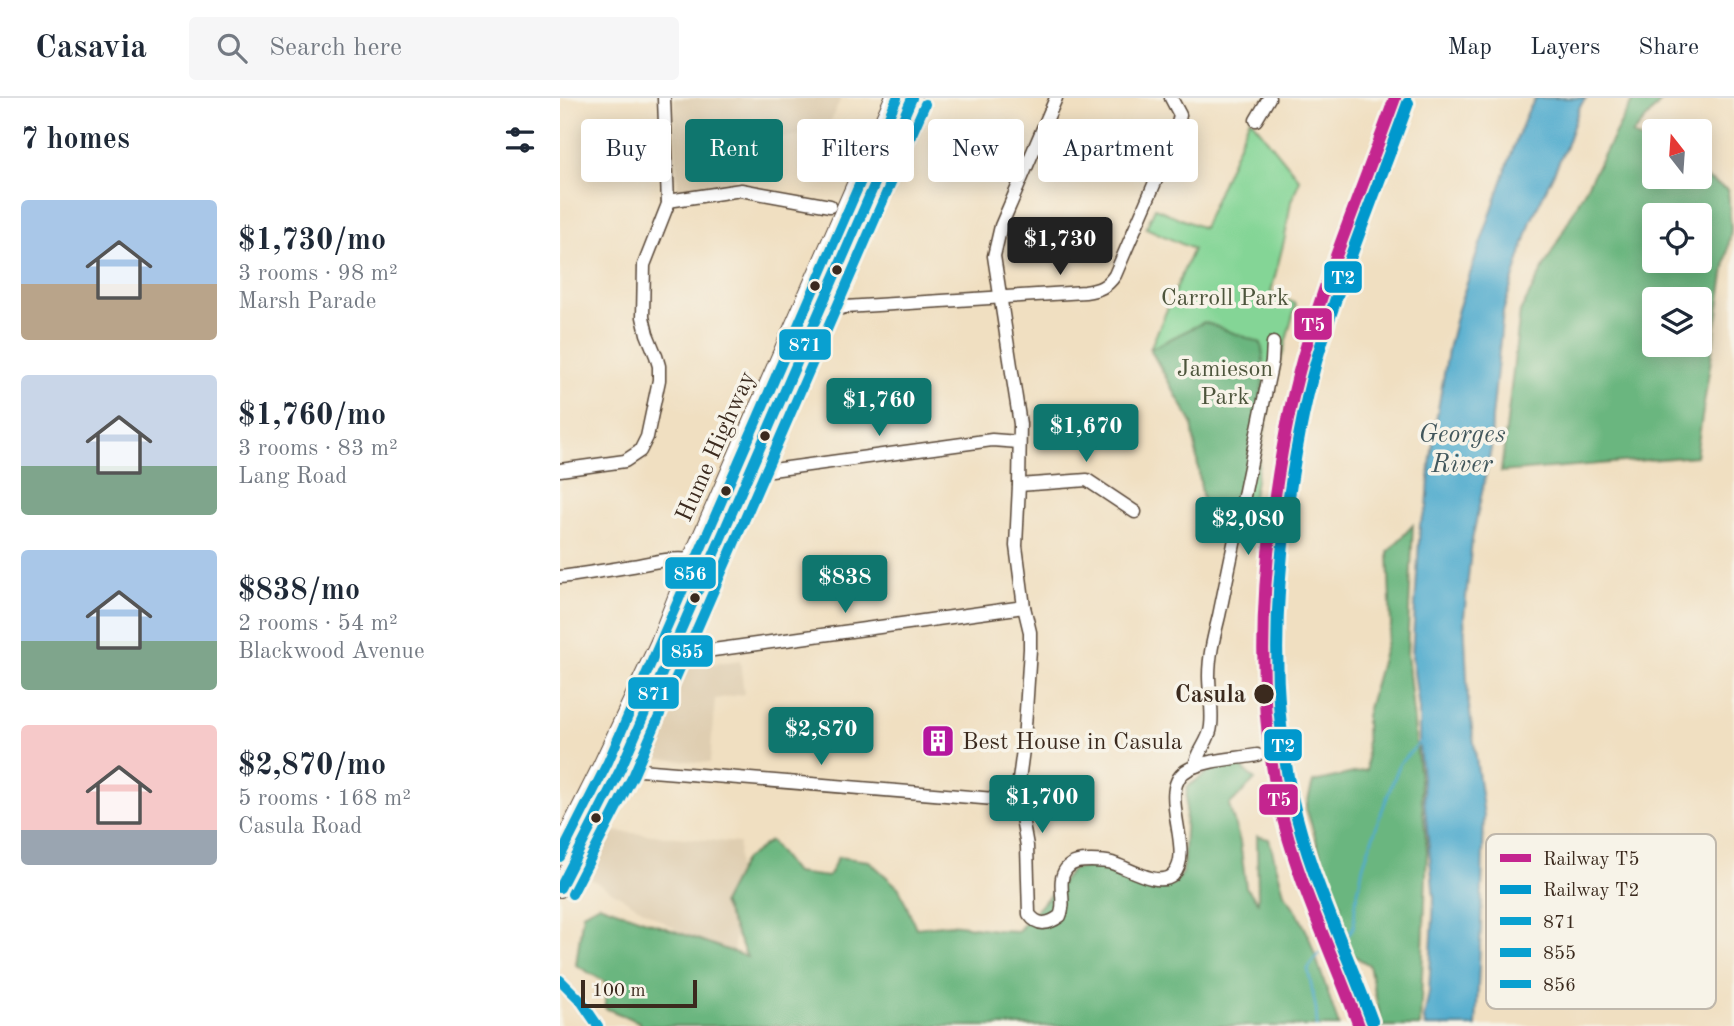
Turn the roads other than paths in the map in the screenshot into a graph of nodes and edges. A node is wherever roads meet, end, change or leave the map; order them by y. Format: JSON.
{"nodes":[{"id":1,"x":664,"y":98,"type":"edge"},
{"id":2,"x":894,"y":98,"type":"edge"},
{"id":3,"x":912,"y":98,"type":"edge"},
{"id":4,"x":1056,"y":98,"type":"edge"},
{"id":5,"x":1171,"y":98,"type":"edge"},
{"id":6,"x":1269,"y":98,"type":"edge"},
{"id":7,"x":1256,"y":120,"type":"dead end"},
{"id":8,"x":668,"y":201,"type":"junction"},
{"id":9,"x":830,"y":206,"type":"dead end"},
{"id":10,"x":830,"y":289,"type":"junction"},
{"id":11,"x":1001,"y":298,"type":"junction"},
{"id":12,"x":845,"y":307,"type":"junction"},
{"id":13,"x":818,"y":315,"type":"junction"},
{"id":14,"x":1273,"y":343,"type":"dead end"},
{"id":15,"x":1019,"y":442,"type":"junction"},
{"id":16,"x":560,"y":470,"type":"edge"},
{"id":17,"x":742,"y":470,"type":"junction"},
{"id":18,"x":1019,"y":485,"type":"junction"},
{"id":19,"x":1135,"y":512,"type":"dead end"},
{"id":20,"x":700,"y":563,"type":"junction"},
{"id":21,"x":560,"y":577,"type":"edge"},
{"id":22,"x":1024,"y":607,"type":"junction"},
{"id":23,"x":670,"y":656,"type":"junction"},
{"id":24,"x":1257,"y":755,"type":"dead end"},
{"id":25,"x":1195,"y":766,"type":"junction"},
{"id":26,"x":621,"y":768,"type":"junction"},
{"id":27,"x":600,"y":770,"type":"junction"},
{"id":28,"x":1019,"y":801,"type":"junction"},
{"id":29,"x":560,"y":850,"type":"edge"},
{"id":30,"x":560,"y":888,"type":"edge"},
{"id":31,"x":560,"y":979,"type":"edge"},
{"id":32,"x":598,"y":1026,"type":"edge"}],
"edges":[{"from":1,"to":8,"type":"street"},
{"from":2,"to":17,"type":"highway","name":"Hume Highway"},
{"from":3,"to":10,"type":"highway","name":"Hume Highway"},
{"from":4,"to":11,"type":"street"},
{"from":5,"to":11,"type":"street"},
{"from":6,"to":7,"type":"street"},
{"from":8,"to":9,"type":"street"},
{"from":8,"to":16,"type":"street"},
{"from":10,"to":12,"type":"street"},
{"from":10,"to":13,"type":"highway","name":"Hume Highway"},
{"from":11,"to":12,"type":"street"},
{"from":11,"to":15,"type":"street"},
{"from":12,"to":13,"type":"street"},
{"from":13,"to":17,"type":"highway","name":"Hume Highway"},
{"from":14,"to":25,"type":"street"},
{"from":15,"to":17,"type":"street"},
{"from":15,"to":18,"type":"street"},
{"from":17,"to":20,"type":"highway","name":"Hume Highway"},
{"from":18,"to":19,"type":"street"},
{"from":18,"to":22,"type":"street"},
{"from":20,"to":21,"type":"street"},
{"from":20,"to":23,"type":"highway","name":"Hume Highway"},
{"from":20,"to":27,"type":"highway","name":"Hume Highway"},
{"from":22,"to":23,"type":"street"},
{"from":22,"to":28,"type":"street"},
{"from":23,"to":26,"type":"highway","name":"Hume Highway"},
{"from":24,"to":25,"type":"street"},
{"from":25,"to":28,"type":"street"},
{"from":26,"to":27,"type":"street"},
{"from":26,"to":28,"type":"street"},
{"from":26,"to":30,"type":"highway","name":"Hume Highway"},
{"from":27,"to":29,"type":"highway","name":"Hume Highway"},
{"from":31,"to":32,"type":"street"}]}
